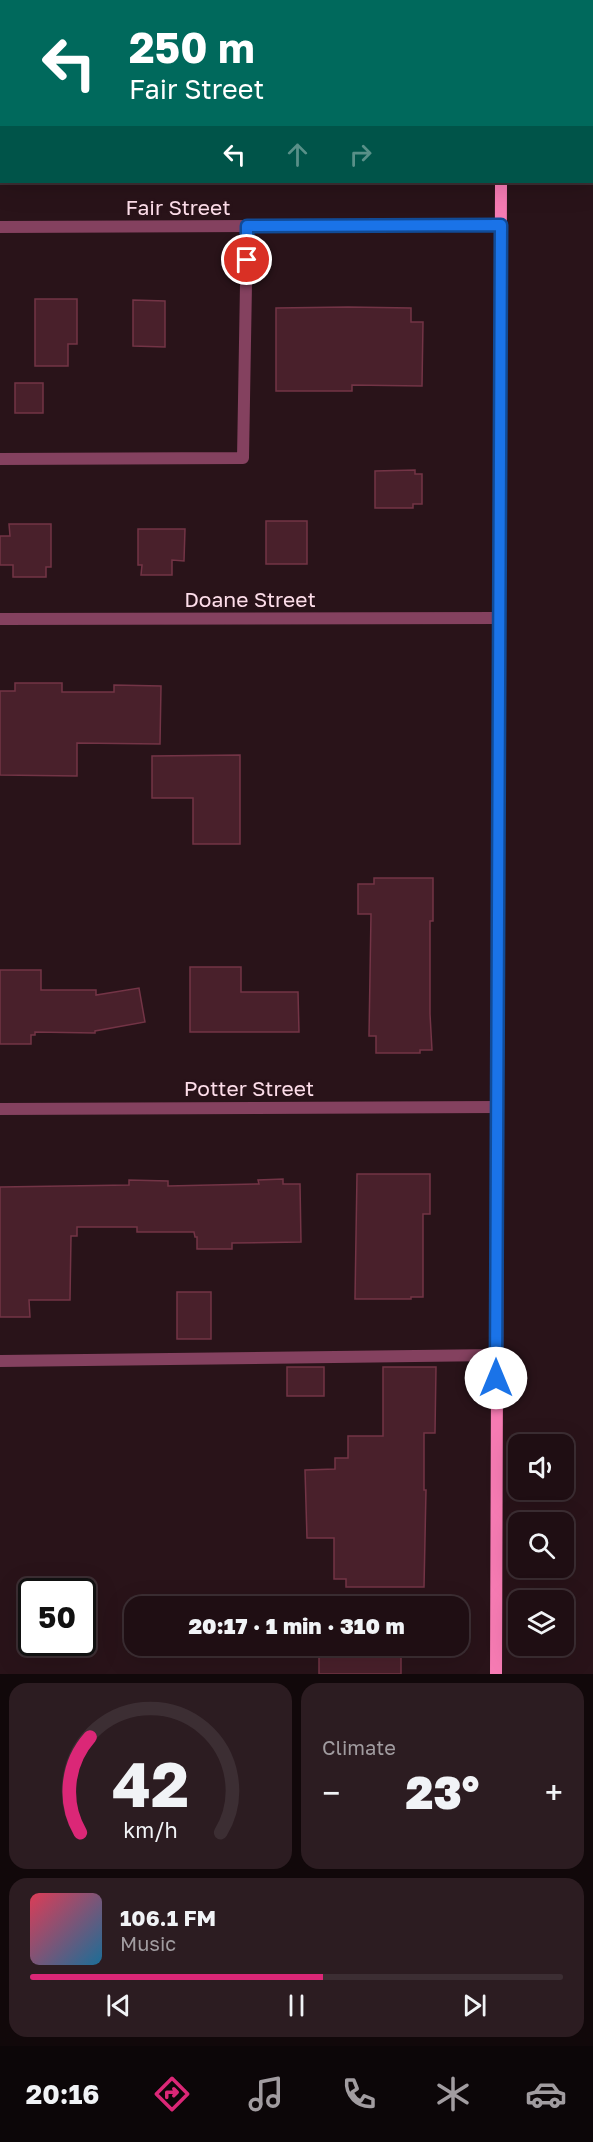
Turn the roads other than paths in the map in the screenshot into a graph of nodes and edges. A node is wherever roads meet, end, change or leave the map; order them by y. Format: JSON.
{"nodes":[{"id":1,"x":501,"y":183,"type":"edge"},
{"id":2,"x":501,"y":225,"type":"junction"},
{"id":3,"x":247,"y":226,"type":"junction"},
{"id":4,"x":0,"y":228,"type":"edge"},
{"id":5,"x":0,"y":459,"type":"edge"},
{"id":6,"x":500,"y":618,"type":"junction"},
{"id":7,"x":0,"y":620,"type":"edge"},
{"id":8,"x":498,"y":1107,"type":"junction"},
{"id":9,"x":0,"y":1109,"type":"edge"},
{"id":10,"x":496,"y":1355,"type":"junction"},
{"id":11,"x":0,"y":1361,"type":"edge"},
{"id":12,"x":496,"y":1674,"type":"edge"}],
"edges":[{"from":1,"to":2,"type":"main road"},
{"from":2,"to":3,"type":"street","name":"Fair Street"},
{"from":2,"to":6,"type":"main road"},
{"from":3,"to":4,"type":"street","name":"Fair Street"},
{"from":3,"to":5,"type":"street"},
{"from":6,"to":7,"type":"street","name":"Doane Street"},
{"from":6,"to":8,"type":"main road"},
{"from":8,"to":9,"type":"street","name":"Potter Street"},
{"from":8,"to":10,"type":"main road"},
{"from":10,"to":11,"type":"street"},
{"from":10,"to":12,"type":"main road"}]}
